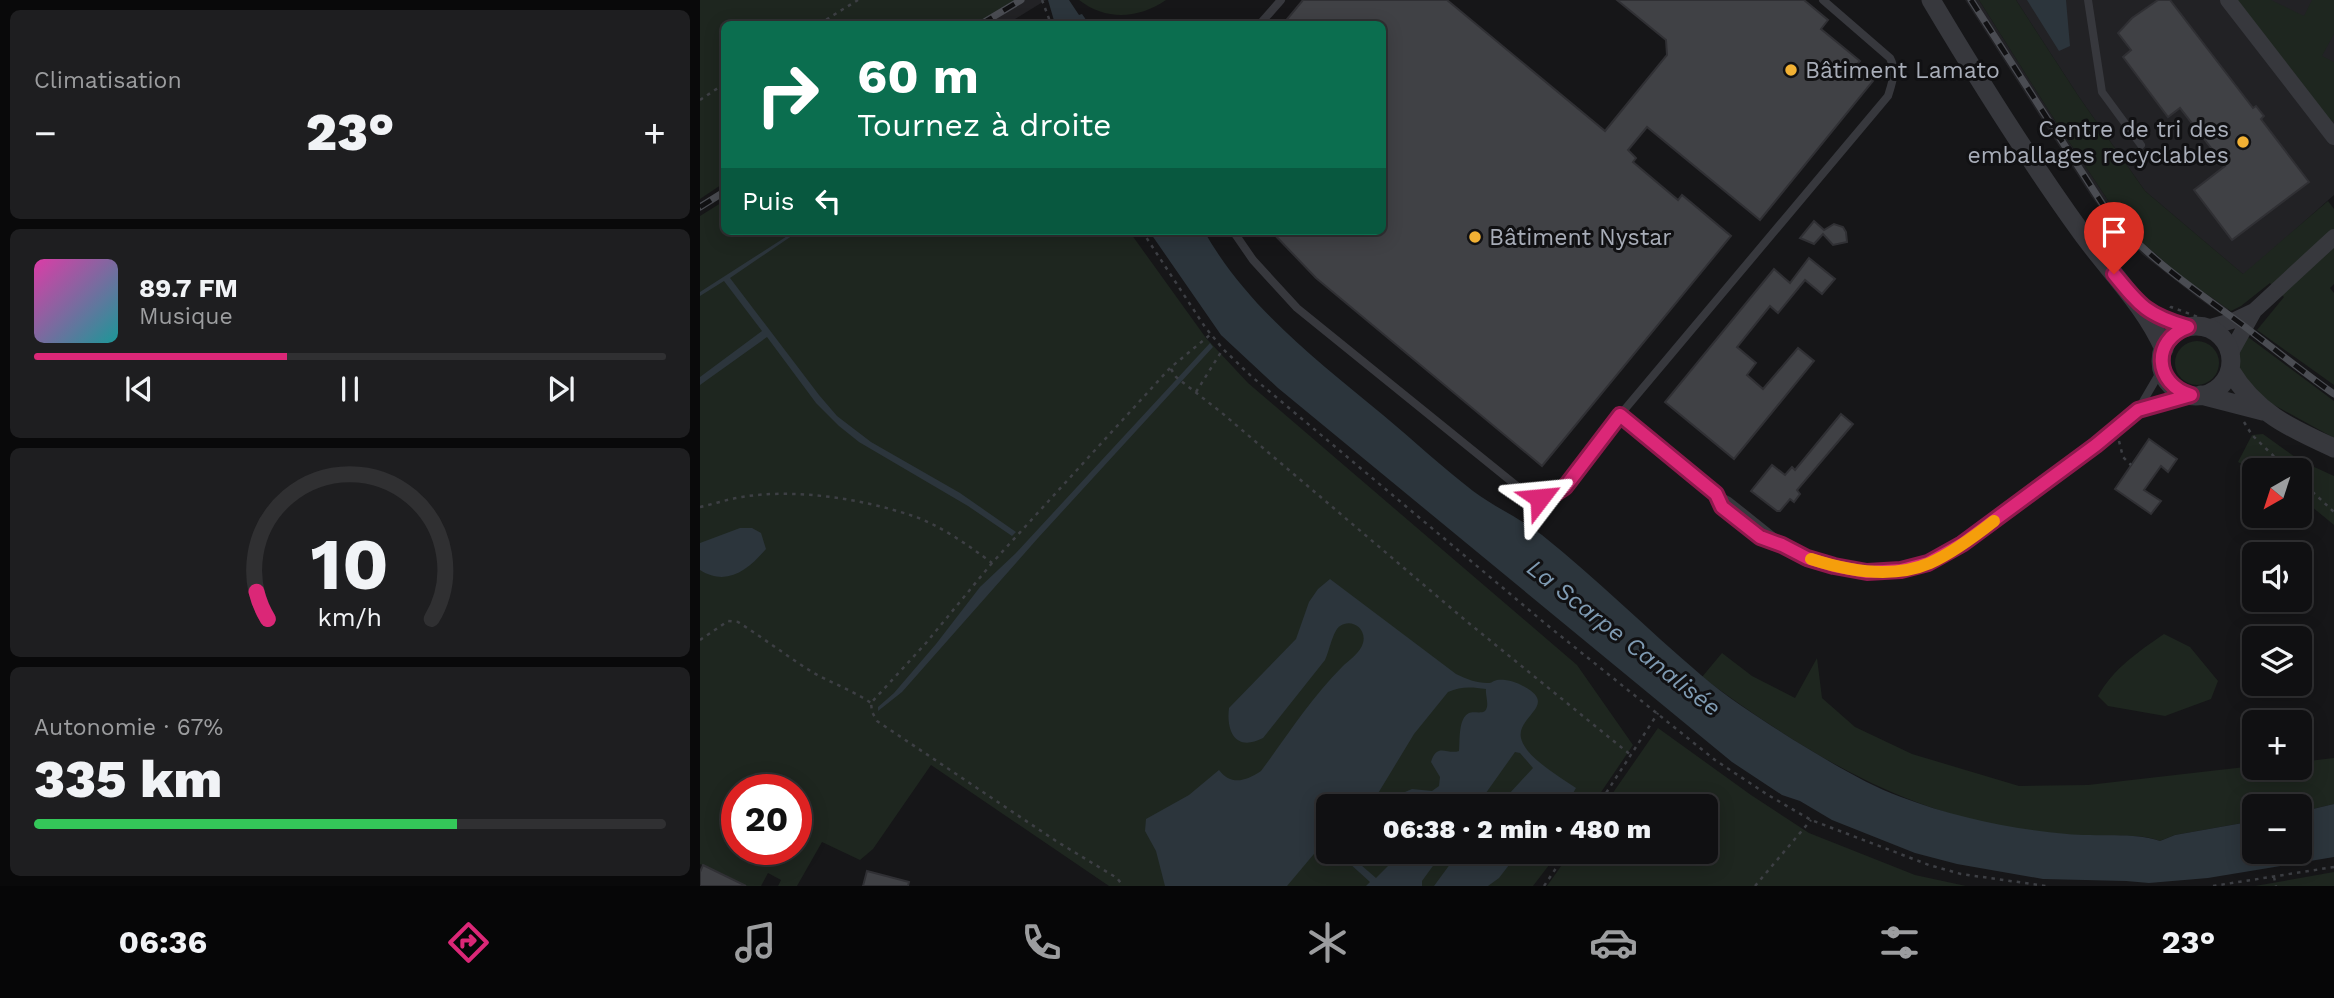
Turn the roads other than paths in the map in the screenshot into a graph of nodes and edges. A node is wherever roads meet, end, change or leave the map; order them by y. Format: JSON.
{"nodes":[{"id":1,"x":1281,"y":0,"type":"edge"},
{"id":2,"x":1823,"y":0,"type":"edge"},
{"id":3,"x":1931,"y":0,"type":"edge"},
{"id":4,"x":2088,"y":0,"type":"edge"},
{"id":5,"x":2228,"y":0,"type":"edge"},
{"id":6,"x":1263,"y":21,"type":"edge"},
{"id":7,"x":2334,"y":137,"type":"edge"},
{"id":8,"x":2141,"y":145,"type":"dead end"},
{"id":9,"x":1237,"y":235,"type":"edge"},
{"id":10,"x":2334,"y":237,"type":"edge"},
{"id":11,"x":2141,"y":307,"type":"junction"},
{"id":12,"x":2254,"y":311,"type":"junction"},
{"id":13,"x":2198,"y":328,"type":"junction"},
{"id":14,"x":2164,"y":349,"type":"junction"},
{"id":15,"x":2230,"y":362,"type":"junction"},
{"id":16,"x":2162,"y":369,"type":"junction"},
{"id":17,"x":2196,"y":395,"type":"junction"},
{"id":18,"x":2138,"y":410,"type":"junction"},
{"id":19,"x":2264,"y":412,"type":"junction"},
{"id":20,"x":1620,"y":415,"type":"junction"},
{"id":21,"x":2334,"y":448,"type":"edge"}],
"edges":[{"from":1,"to":6,"type":"lane"},
{"from":2,"to":20,"type":"lane"},
{"from":3,"to":11,"type":"street"},
{"from":4,"to":8,"type":"lane"},
{"from":5,"to":7,"type":"street"},
{"from":9,"to":20,"type":"lane"},
{"from":10,"to":12,"type":"street"},
{"from":11,"to":13,"type":"street"},
{"from":11,"to":14,"type":"street"},
{"from":12,"to":13,"type":"street"},
{"from":12,"to":15,"type":"street"},
{"from":13,"to":14,"type":"street"},
{"from":13,"to":15,"type":"street"},
{"from":14,"to":16,"type":"street"},
{"from":15,"to":17,"type":"street"},
{"from":15,"to":19,"type":"street"},
{"from":16,"to":17,"type":"street"},
{"from":16,"to":18,"type":"lane"},
{"from":17,"to":18,"type":"lane"},
{"from":17,"to":19,"type":"street"},
{"from":18,"to":20,"type":"lane"},
{"from":19,"to":21,"type":"street"}]}
